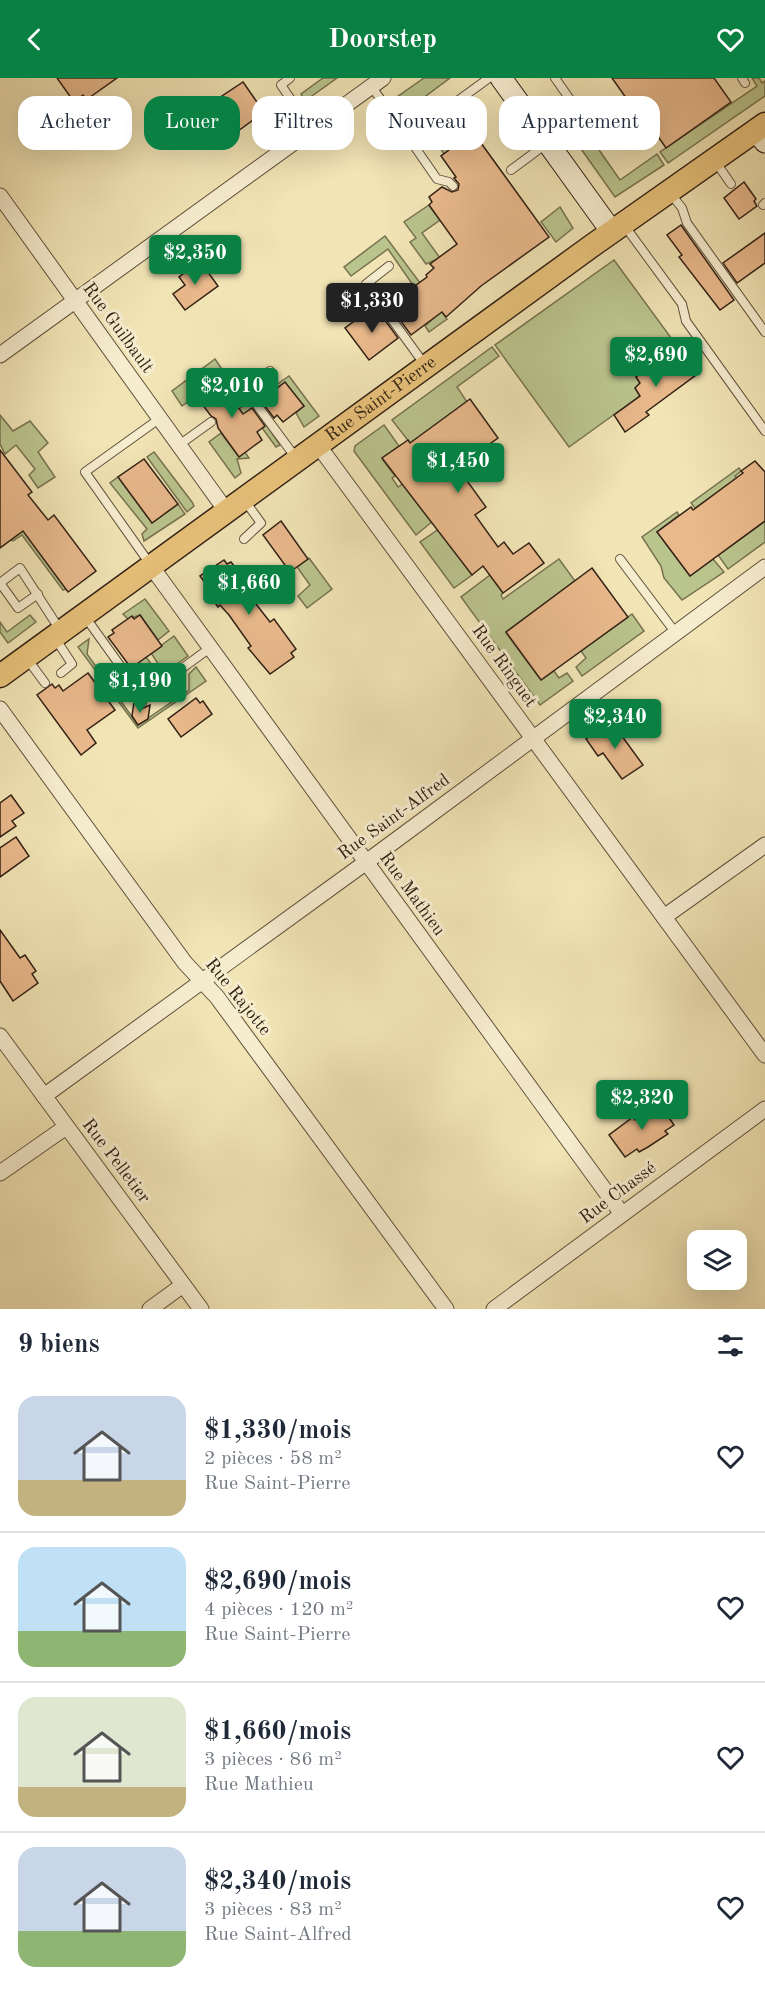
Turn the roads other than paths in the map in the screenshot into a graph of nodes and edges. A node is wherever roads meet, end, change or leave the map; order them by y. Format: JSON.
{"nodes":[{"id":1,"x":290,"y":78,"type":"edge"},
{"id":2,"x":555,"y":78,"type":"edge"},
{"id":3,"x":502,"y":79,"type":"edge"},
{"id":4,"x":375,"y":81,"type":"edge"},
{"id":5,"x":288,"y":96,"type":"edge"},
{"id":6,"x":384,"y":96,"type":"edge"},
{"id":7,"x":474,"y":96,"type":"edge"},
{"id":8,"x":514,"y":96,"type":"edge"},
{"id":9,"x":568,"y":96,"type":"edge"},
{"id":10,"x":354,"y":97,"type":"edge"},
{"id":11,"x":762,"y":132,"type":"edge"},
{"id":12,"x":282,"y":150,"type":"edge"},
{"id":13,"x":417,"y":150,"type":"edge"},
{"id":14,"x":532,"y":150,"type":"edge"},
{"id":15,"x":554,"y":150,"type":"edge"},
{"id":16,"x":714,"y":160,"type":"junction"},
{"id":17,"x":511,"y":170,"type":"dead end"},
{"id":18,"x":731,"y":184,"type":"dead end"},
{"id":19,"x":453,"y":186,"type":"dead end"},
{"id":20,"x":669,"y":192,"type":"junction"},
{"id":21,"x":0,"y":196,"type":"edge"},
{"id":22,"x":617,"y":228,"type":"junction"},
{"id":23,"x":389,"y":266,"type":"dead end"},
{"id":24,"x":75,"y":301,"type":"junction"},
{"id":25,"x":765,"y":332,"type":"edge"},
{"id":26,"x":0,"y":355,"type":"edge"},
{"id":27,"x":426,"y":366,"type":"junction"},
{"id":28,"x":270,"y":371,"type":"dead end"},
{"id":29,"x":159,"y":419,"type":"junction"},
{"id":30,"x":211,"y":422,"type":"dead end"},
{"id":31,"x":765,"y":431,"type":"edge"},
{"id":32,"x":318,"y":445,"type":"junction"},
{"id":33,"x":179,"y":446,"type":"junction"},
{"id":34,"x":298,"y":460,"type":"junction"},
{"id":35,"x":235,"y":506,"type":"junction"},
{"id":36,"x":244,"y":539,"type":"dead end"},
{"id":37,"x":620,"y":558,"type":"dead end"},
{"id":38,"x":151,"y":566,"type":"junction"},
{"id":39,"x":765,"y":567,"type":"edge"},
{"id":40,"x":0,"y":583,"type":"edge"},
{"id":41,"x":38,"y":594,"type":"junction"},
{"id":42,"x":83,"y":615,"type":"junction"},
{"id":43,"x":675,"y":632,"type":"junction"},
{"id":44,"x":58,"y":634,"type":"junction"},
{"id":45,"x":210,"y":648,"type":"junction"},
{"id":46,"x":26,"y":658,"type":"junction"},
{"id":47,"x":61,"y":673,"type":"dead end"},
{"id":48,"x":0,"y":676,"type":"edge"},
{"id":49,"x":45,"y":683,"type":"dead end"},
{"id":50,"x":145,"y":692,"type":"junction"},
{"id":51,"x":142,"y":703,"type":"dead end"},
{"id":52,"x":0,"y":709,"type":"edge"},
{"id":53,"x":533,"y":738,"type":"junction"},
{"id":54,"x":765,"y":844,"type":"edge"},
{"id":55,"x":365,"y":863,"type":"junction"},
{"id":56,"x":664,"y":918,"type":"junction"},
{"id":57,"x":201,"y":980,"type":"junction"},
{"id":58,"x":0,"y":1036,"type":"edge"},
{"id":59,"x":765,"y":1055,"type":"edge"},
{"id":60,"x":44,"y":1096,"type":"junction"},
{"id":61,"x":765,"y":1108,"type":"edge"},
{"id":62,"x":66,"y":1127,"type":"junction"},
{"id":63,"x":0,"y":1173,"type":"edge"},
{"id":64,"x":622,"y":1214,"type":"junction"},
{"id":65,"x":183,"y":1285,"type":"junction"},
{"id":66,"x":150,"y":1309,"type":"edge"},
{"id":67,"x":201,"y":1309,"type":"edge"},
{"id":68,"x":446,"y":1309,"type":"edge"},
{"id":69,"x":494,"y":1309,"type":"edge"}],
"edges":[{"from":1,"to":5,"type":"lane"},
{"from":2,"to":9,"type":"lane"},
{"from":3,"to":7,"type":"lane"},
{"from":3,"to":8,"type":"street"},
{"from":4,"to":6,"type":"lane"},
{"from":4,"to":10,"type":"street"},
{"from":11,"to":16,"type":"main road","name":"Rue Saint-Pierre"},
{"from":12,"to":24,"type":"street"},
{"from":13,"to":19,"type":"lane"},
{"from":14,"to":17,"type":"lane"},
{"from":15,"to":22,"type":"street"},
{"from":16,"to":18,"type":"lane"},
{"from":16,"to":20,"type":"main road","name":"Rue Saint-Pierre"},
{"from":20,"to":22,"type":"main road","name":"Rue Saint-Pierre"},
{"from":20,"to":25,"type":"lane"},
{"from":21,"to":24,"type":"street","name":"Rue Guilbault"},
{"from":22,"to":27,"type":"main road","name":"Rue Saint-Pierre"},
{"from":22,"to":31,"type":"lane"},
{"from":23,"to":27,"type":"lane"},
{"from":24,"to":26,"type":"street"},
{"from":24,"to":29,"type":"street","name":"Rue Guilbault"},
{"from":27,"to":32,"type":"main road","name":"Rue Saint-Pierre"},
{"from":28,"to":34,"type":"lane"},
{"from":29,"to":33,"type":"street","name":"Rue Guilbault"},
{"from":29,"to":38,"type":"lane"},
{"from":30,"to":33,"type":"lane"},
{"from":32,"to":34,"type":"main road","name":"Rue Saint-Pierre"},
{"from":32,"to":53,"type":"street","name":"Rue Ringuet"},
{"from":33,"to":35,"type":"street","name":"Rue Guilbault"},
{"from":34,"to":35,"type":"main road","name":"Rue Saint-Pierre"},
{"from":35,"to":36,"type":"lane"},
{"from":35,"to":38,"type":"main road","name":"Rue Saint-Pierre"},
{"from":37,"to":43,"type":"lane"},
{"from":38,"to":42,"type":"main road","name":"Rue Saint-Pierre"},
{"from":38,"to":45,"type":"street","name":"Rue Mathieu"},
{"from":39,"to":43,"type":"street","name":"Rue Saint-Alfred"},
{"from":40,"to":41,"type":"lane"},
{"from":40,"to":41,"type":"lane"},
{"from":41,"to":44,"type":"lane"},
{"from":42,"to":44,"type":"main road","name":"Rue Saint-Pierre"},
{"from":42,"to":50,"type":"lane"},
{"from":43,"to":53,"type":"street","name":"Rue Saint-Alfred"},
{"from":44,"to":46,"type":"main road","name":"Rue Saint-Pierre"},
{"from":44,"to":47,"type":"lane"},
{"from":45,"to":50,"type":"lane"},
{"from":45,"to":55,"type":"street","name":"Rue Mathieu"},
{"from":46,"to":48,"type":"main road","name":"Rue Saint-Pierre"},
{"from":46,"to":49,"type":"lane"},
{"from":50,"to":51,"type":"lane"},
{"from":52,"to":57,"type":"street","name":"Rue Rajotte"},
{"from":53,"to":55,"type":"street","name":"Rue Saint-Alfred"},
{"from":53,"to":56,"type":"street","name":"Rue Ringuet"},
{"from":54,"to":56,"type":"street"},
{"from":55,"to":57,"type":"street","name":"Rue Saint-Alfred"},
{"from":55,"to":64,"type":"street","name":"Rue Mathieu"},
{"from":56,"to":59,"type":"street","name":"Rue Ringuet"},
{"from":57,"to":60,"type":"street","name":"Rue Saint-Alfred"},
{"from":57,"to":68,"type":"street","name":"Rue Rajotte"},
{"from":58,"to":60,"type":"street","name":"Rue Pelletier"},
{"from":60,"to":62,"type":"street","name":"Rue Pelletier"},
{"from":61,"to":64,"type":"street","name":"Rue Chassé"},
{"from":62,"to":63,"type":"street"},
{"from":62,"to":65,"type":"street","name":"Rue Pelletier"},
{"from":64,"to":69,"type":"street","name":"Rue Chassé"},
{"from":65,"to":66,"type":"street"},
{"from":65,"to":67,"type":"street","name":"Rue Pelletier"}]}
